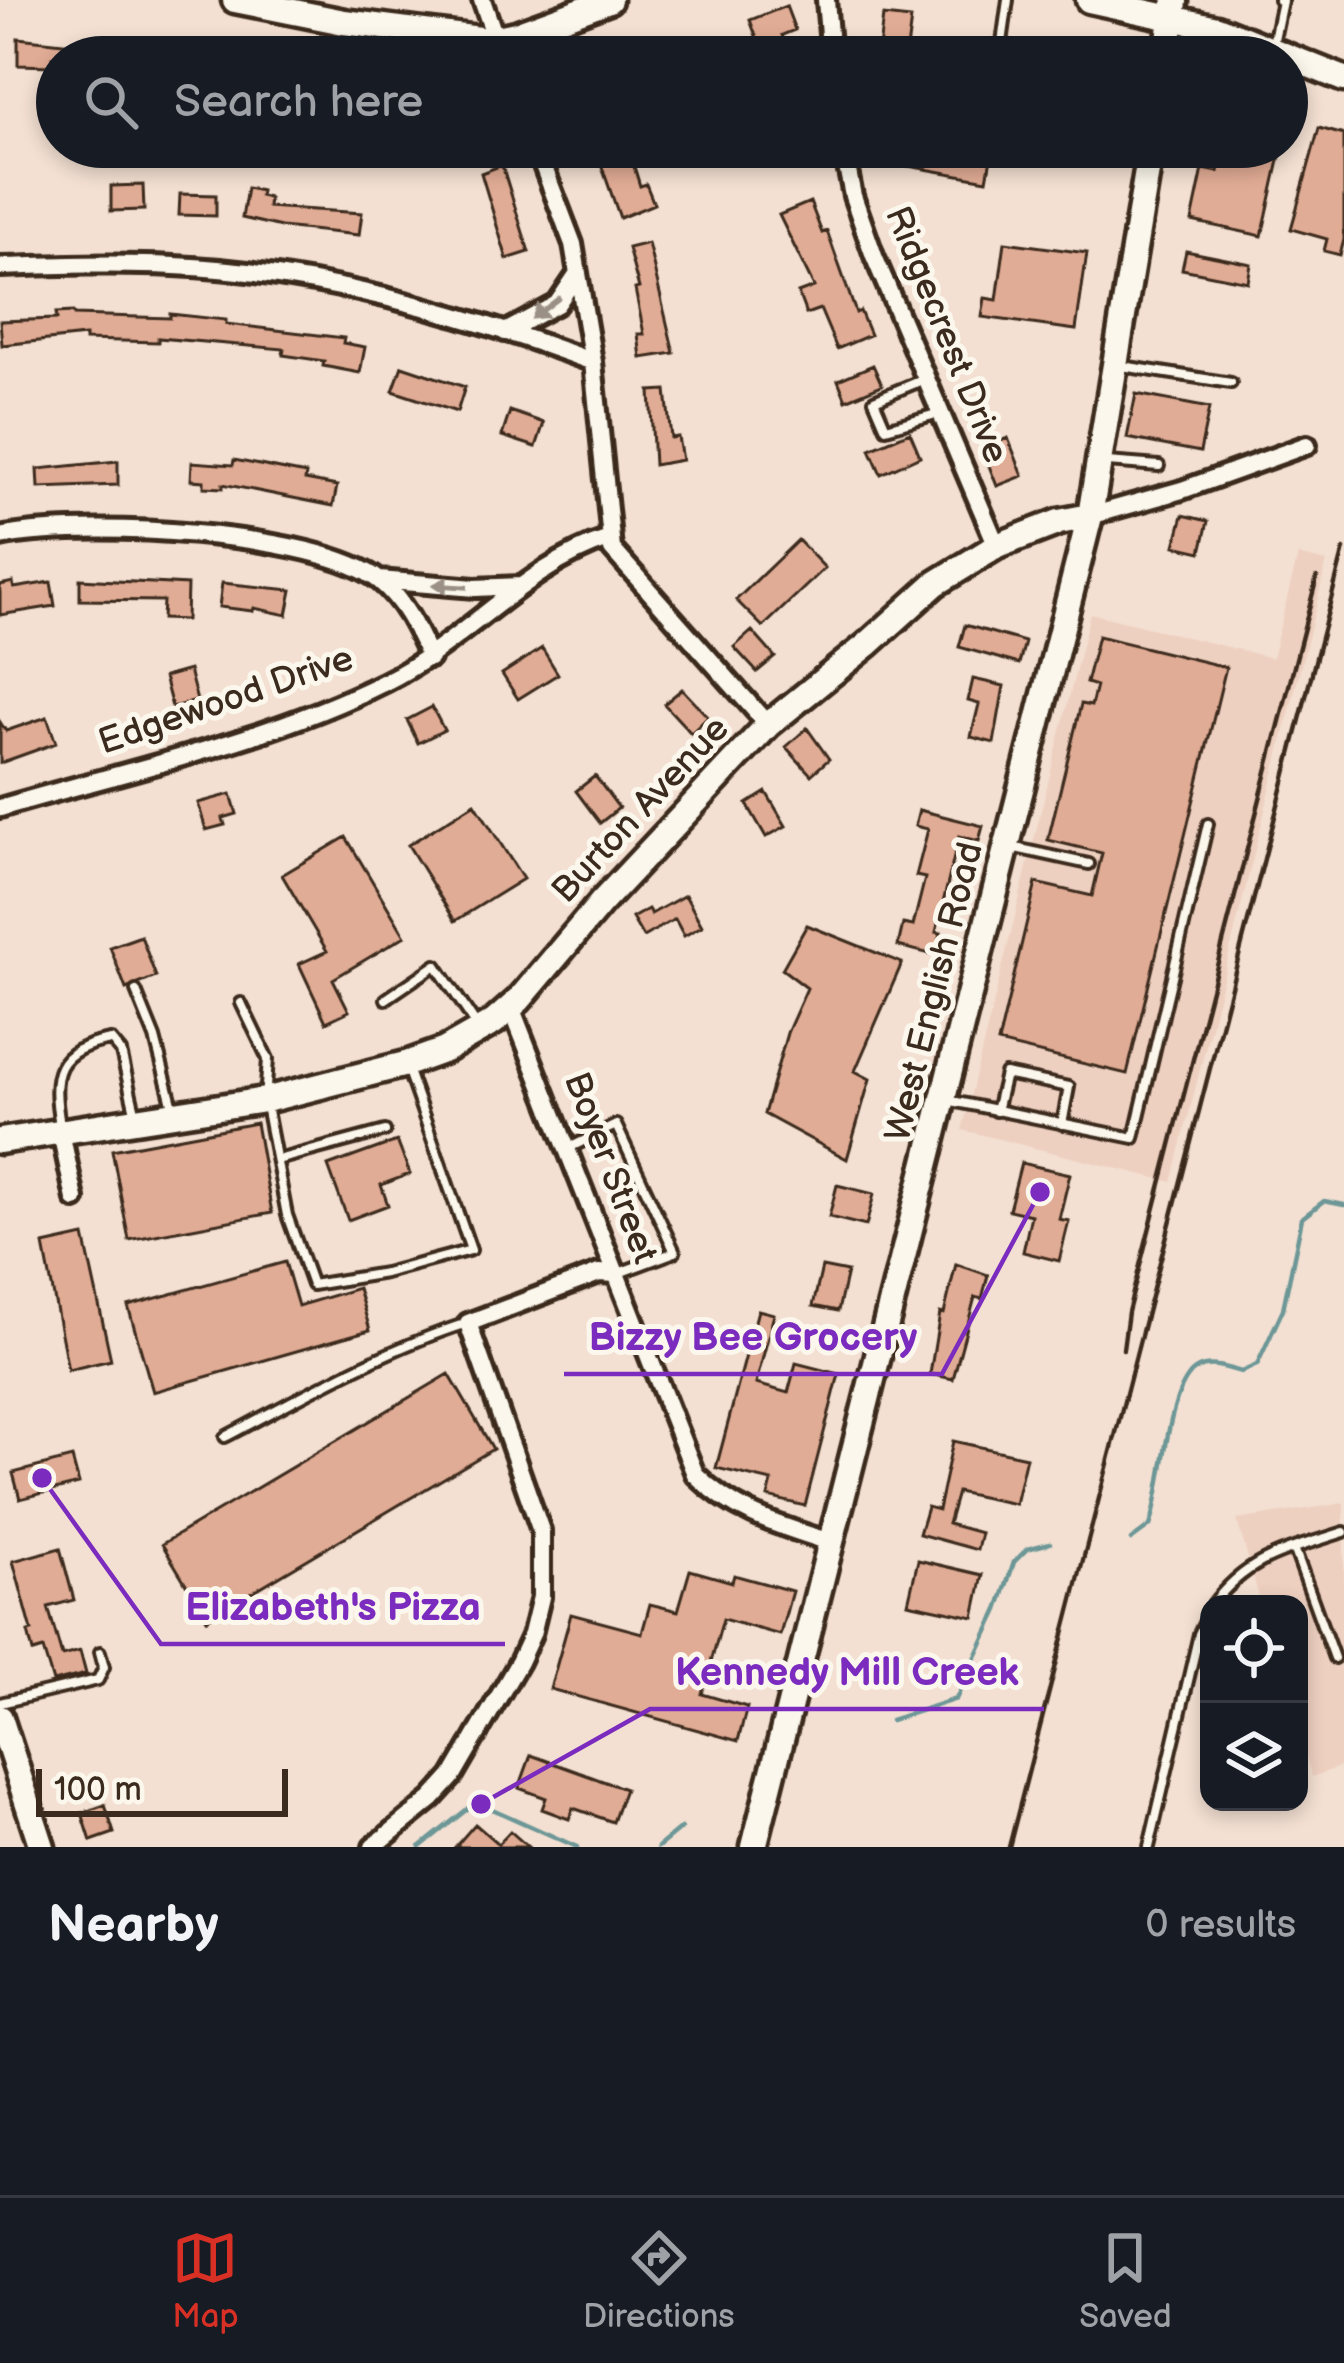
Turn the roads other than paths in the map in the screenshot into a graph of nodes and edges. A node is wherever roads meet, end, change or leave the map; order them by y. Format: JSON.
{"nodes":[{"id":1,"x":236,"y":0,"type":"edge"},
{"id":2,"x":482,"y":0,"type":"edge"},
{"id":3,"x":609,"y":0,"type":"edge"},
{"id":4,"x":826,"y":0,"type":"edge"},
{"id":5,"x":1008,"y":0,"type":"edge"},
{"id":6,"x":1089,"y":0,"type":"edge"},
{"id":7,"x":1281,"y":0,"type":"edge"},
{"id":8,"x":1174,"y":8,"type":"edge"},
{"id":9,"x":432,"y":36,"type":"edge"},
{"id":10,"x":495,"y":36,"type":"edge"},
{"id":11,"x":526,"y":36,"type":"edge"},
{"id":12,"x":829,"y":36,"type":"edge"},
{"id":13,"x":1003,"y":36,"type":"edge"},
{"id":14,"x":1236,"y":36,"type":"edge"},
{"id":15,"x":1275,"y":36,"type":"edge"},
{"id":16,"x":1308,"y":65,"type":"edge"},
{"id":17,"x":1344,"y":79,"type":"edge"},
{"id":18,"x":544,"y":168,"type":"edge"},
{"id":19,"x":847,"y":168,"type":"edge"},
{"id":20,"x":1148,"y":168,"type":"edge"},
{"id":21,"x":0,"y":267,"type":"edge"},
{"id":22,"x":578,"y":273,"type":"junction"},
{"id":23,"x":505,"y":332,"type":"junction"},
{"id":24,"x":593,"y":362,"type":"junction"},
{"id":25,"x":1115,"y":364,"type":"junction"},
{"id":26,"x":928,"y":379,"type":"junction"},
{"id":27,"x":1231,"y":383,"type":"dead end"},
{"id":28,"x":942,"y":412,"type":"junction"},
{"id":29,"x":1307,"y":445,"type":"dead end"},
{"id":30,"x":1099,"y":461,"type":"junction"},
{"id":31,"x":1160,"y":466,"type":"dead end"},
{"id":32,"x":1090,"y":516,"type":"junction"},
{"id":33,"x":0,"y":537,"type":"edge"},
{"id":34,"x":609,"y":539,"type":"junction"},
{"id":35,"x":997,"y":546,"type":"junction"},
{"id":36,"x":379,"y":580,"type":"junction"},
{"id":37,"x":522,"y":586,"type":"junction"},
{"id":38,"x":430,"y":658,"type":"junction"},
{"id":39,"x":768,"y":725,"type":"junction"},
{"id":40,"x":0,"y":808,"type":"edge"},
{"id":41,"x":1208,"y":824,"type":"dead end"},
{"id":42,"x":1009,"y":846,"type":"junction"},
{"id":43,"x":1089,"y":864,"type":"dead end"},
{"id":44,"x":136,"y":991,"type":"dead end"},
{"id":45,"x":386,"y":999,"type":"dead end"},
{"id":46,"x":241,"y":1003,"type":"dead end"},
{"id":47,"x":511,"y":1007,"type":"junction"},
{"id":48,"x":480,"y":1030,"type":"junction"},
{"id":49,"x":406,"y":1064,"type":"junction"},
{"id":50,"x":945,"y":1099,"type":"junction"},
{"id":51,"x":265,"y":1100,"type":"junction"},
{"id":52,"x":996,"y":1112,"type":"junction"},
{"id":53,"x":175,"y":1114,"type":"junction"},
{"id":54,"x":137,"y":1120,"type":"junction"},
{"id":55,"x":1062,"y":1124,"type":"junction"},
{"id":56,"x":385,"y":1131,"type":"dead end"},
{"id":57,"x":61,"y":1132,"type":"junction"},
{"id":58,"x":0,"y":1142,"type":"edge"},
{"id":59,"x":568,"y":1149,"type":"junction"},
{"id":60,"x":277,"y":1160,"type":"junction"},
{"id":61,"x":74,"y":1199,"type":"dead end"},
{"id":62,"x":616,"y":1274,"type":"junction"},
{"id":63,"x":468,"y":1323,"type":"junction"},
{"id":64,"x":225,"y":1437,"type":"dead end"},
{"id":65,"x":1344,"y":1532,"type":"edge"},
{"id":66,"x":833,"y":1544,"type":"junction"},
{"id":67,"x":1294,"y":1549,"type":"junction"},
{"id":68,"x":1221,"y":1595,"type":"edge"},
{"id":69,"x":1200,"y":1632,"type":"edge"},
{"id":70,"x":100,"y":1652,"type":"dead end"},
{"id":71,"x":1334,"y":1658,"type":"dead end"},
{"id":72,"x":0,"y":1703,"type":"edge"},
{"id":73,"x":0,"y":1719,"type":"edge"},
{"id":74,"x":42,"y":1847,"type":"edge"},
{"id":75,"x":373,"y":1847,"type":"edge"},
{"id":76,"x":754,"y":1847,"type":"edge"},
{"id":77,"x":1149,"y":1847,"type":"edge"}],
"edges":[{"from":1,"to":9,"type":"street"},
{"from":2,"to":10,"type":"street"},
{"from":3,"to":11,"type":"street"},
{"from":4,"to":12,"type":"street"},
{"from":5,"to":13,"type":"lane"},
{"from":6,"to":8,"type":"street"},
{"from":7,"to":15,"type":"lane"},
{"from":8,"to":14,"type":"street"},
{"from":16,"to":17,"type":"street"},
{"from":18,"to":22,"type":"street"},
{"from":19,"to":26,"type":"street","name":"Ridgecrest Drive"},
{"from":20,"to":25,"type":"street","name":"West English Road"},
{"from":21,"to":23,"type":"street"},
{"from":22,"to":23,"type":"street","one_way":true},
{"from":22,"to":24,"type":"street"},
{"from":23,"to":24,"type":"street"},
{"from":24,"to":34,"type":"street"},
{"from":25,"to":27,"type":"lane"},
{"from":25,"to":30,"type":"street","name":"West English Road"},
{"from":26,"to":28,"type":"street","name":"Ridgecrest Drive"},
{"from":26,"to":28,"type":"lane"},
{"from":28,"to":35,"type":"street","name":"Ridgecrest Drive"},
{"from":29,"to":32,"type":"street","name":"Burton Avenue"},
{"from":30,"to":31,"type":"lane"},
{"from":30,"to":32,"type":"street","name":"West English Road"},
{"from":32,"to":35,"type":"street","name":"Burton Avenue"},
{"from":32,"to":42,"type":"street","name":"West English Road"},
{"from":33,"to":36,"type":"street"},
{"from":34,"to":37,"type":"street","name":"Edgewood Drive"},
{"from":34,"to":39,"type":"street"},
{"from":35,"to":39,"type":"street","name":"Burton Avenue"},
{"from":37,"to":36,"type":"street","one_way":true},
{"from":36,"to":38,"type":"street"},
{"from":37,"to":38,"type":"street","name":"Edgewood Drive"},
{"from":38,"to":40,"type":"street","name":"Edgewood Drive"},
{"from":39,"to":47,"type":"street","name":"Burton Avenue"},
{"from":41,"to":55,"type":"lane"},
{"from":42,"to":43,"type":"lane"},
{"from":42,"to":50,"type":"street","name":"West English Road"},
{"from":44,"to":53,"type":"lane"},
{"from":45,"to":48,"type":"lane"},
{"from":46,"to":51,"type":"lane"},
{"from":47,"to":48,"type":"street","name":"Burton Avenue"},
{"from":47,"to":59,"type":"street","name":"Boyer Street"},
{"from":48,"to":49,"type":"street","name":"Burton Avenue"},
{"from":49,"to":51,"type":"street","name":"Burton Avenue"},
{"from":49,"to":60,"type":"lane"},
{"from":50,"to":52,"type":"lane"},
{"from":50,"to":66,"type":"street","name":"West English Road"},
{"from":51,"to":53,"type":"street","name":"Burton Avenue"},
{"from":51,"to":60,"type":"lane"},
{"from":52,"to":55,"type":"lane"},
{"from":52,"to":55,"type":"lane"},
{"from":53,"to":54,"type":"street","name":"Burton Avenue"},
{"from":54,"to":57,"type":"street","name":"Burton Avenue"},
{"from":54,"to":57,"type":"lane"},
{"from":56,"to":60,"type":"lane"},
{"from":57,"to":58,"type":"street","name":"Burton Avenue"},
{"from":57,"to":61,"type":"street"},
{"from":59,"to":62,"type":"street","name":"Boyer Street"},
{"from":59,"to":62,"type":"lane"},
{"from":62,"to":63,"type":"street"},
{"from":62,"to":66,"type":"street","name":"Boyer Street"},
{"from":63,"to":64,"type":"lane"},
{"from":63,"to":75,"type":"street"},
{"from":65,"to":67,"type":"lane"},
{"from":66,"to":76,"type":"street","name":"West English Road"},
{"from":67,"to":68,"type":"lane"},
{"from":67,"to":71,"type":"lane"},
{"from":69,"to":77,"type":"lane"},
{"from":70,"to":72,"type":"lane"},
{"from":73,"to":74,"type":"street"}]}
